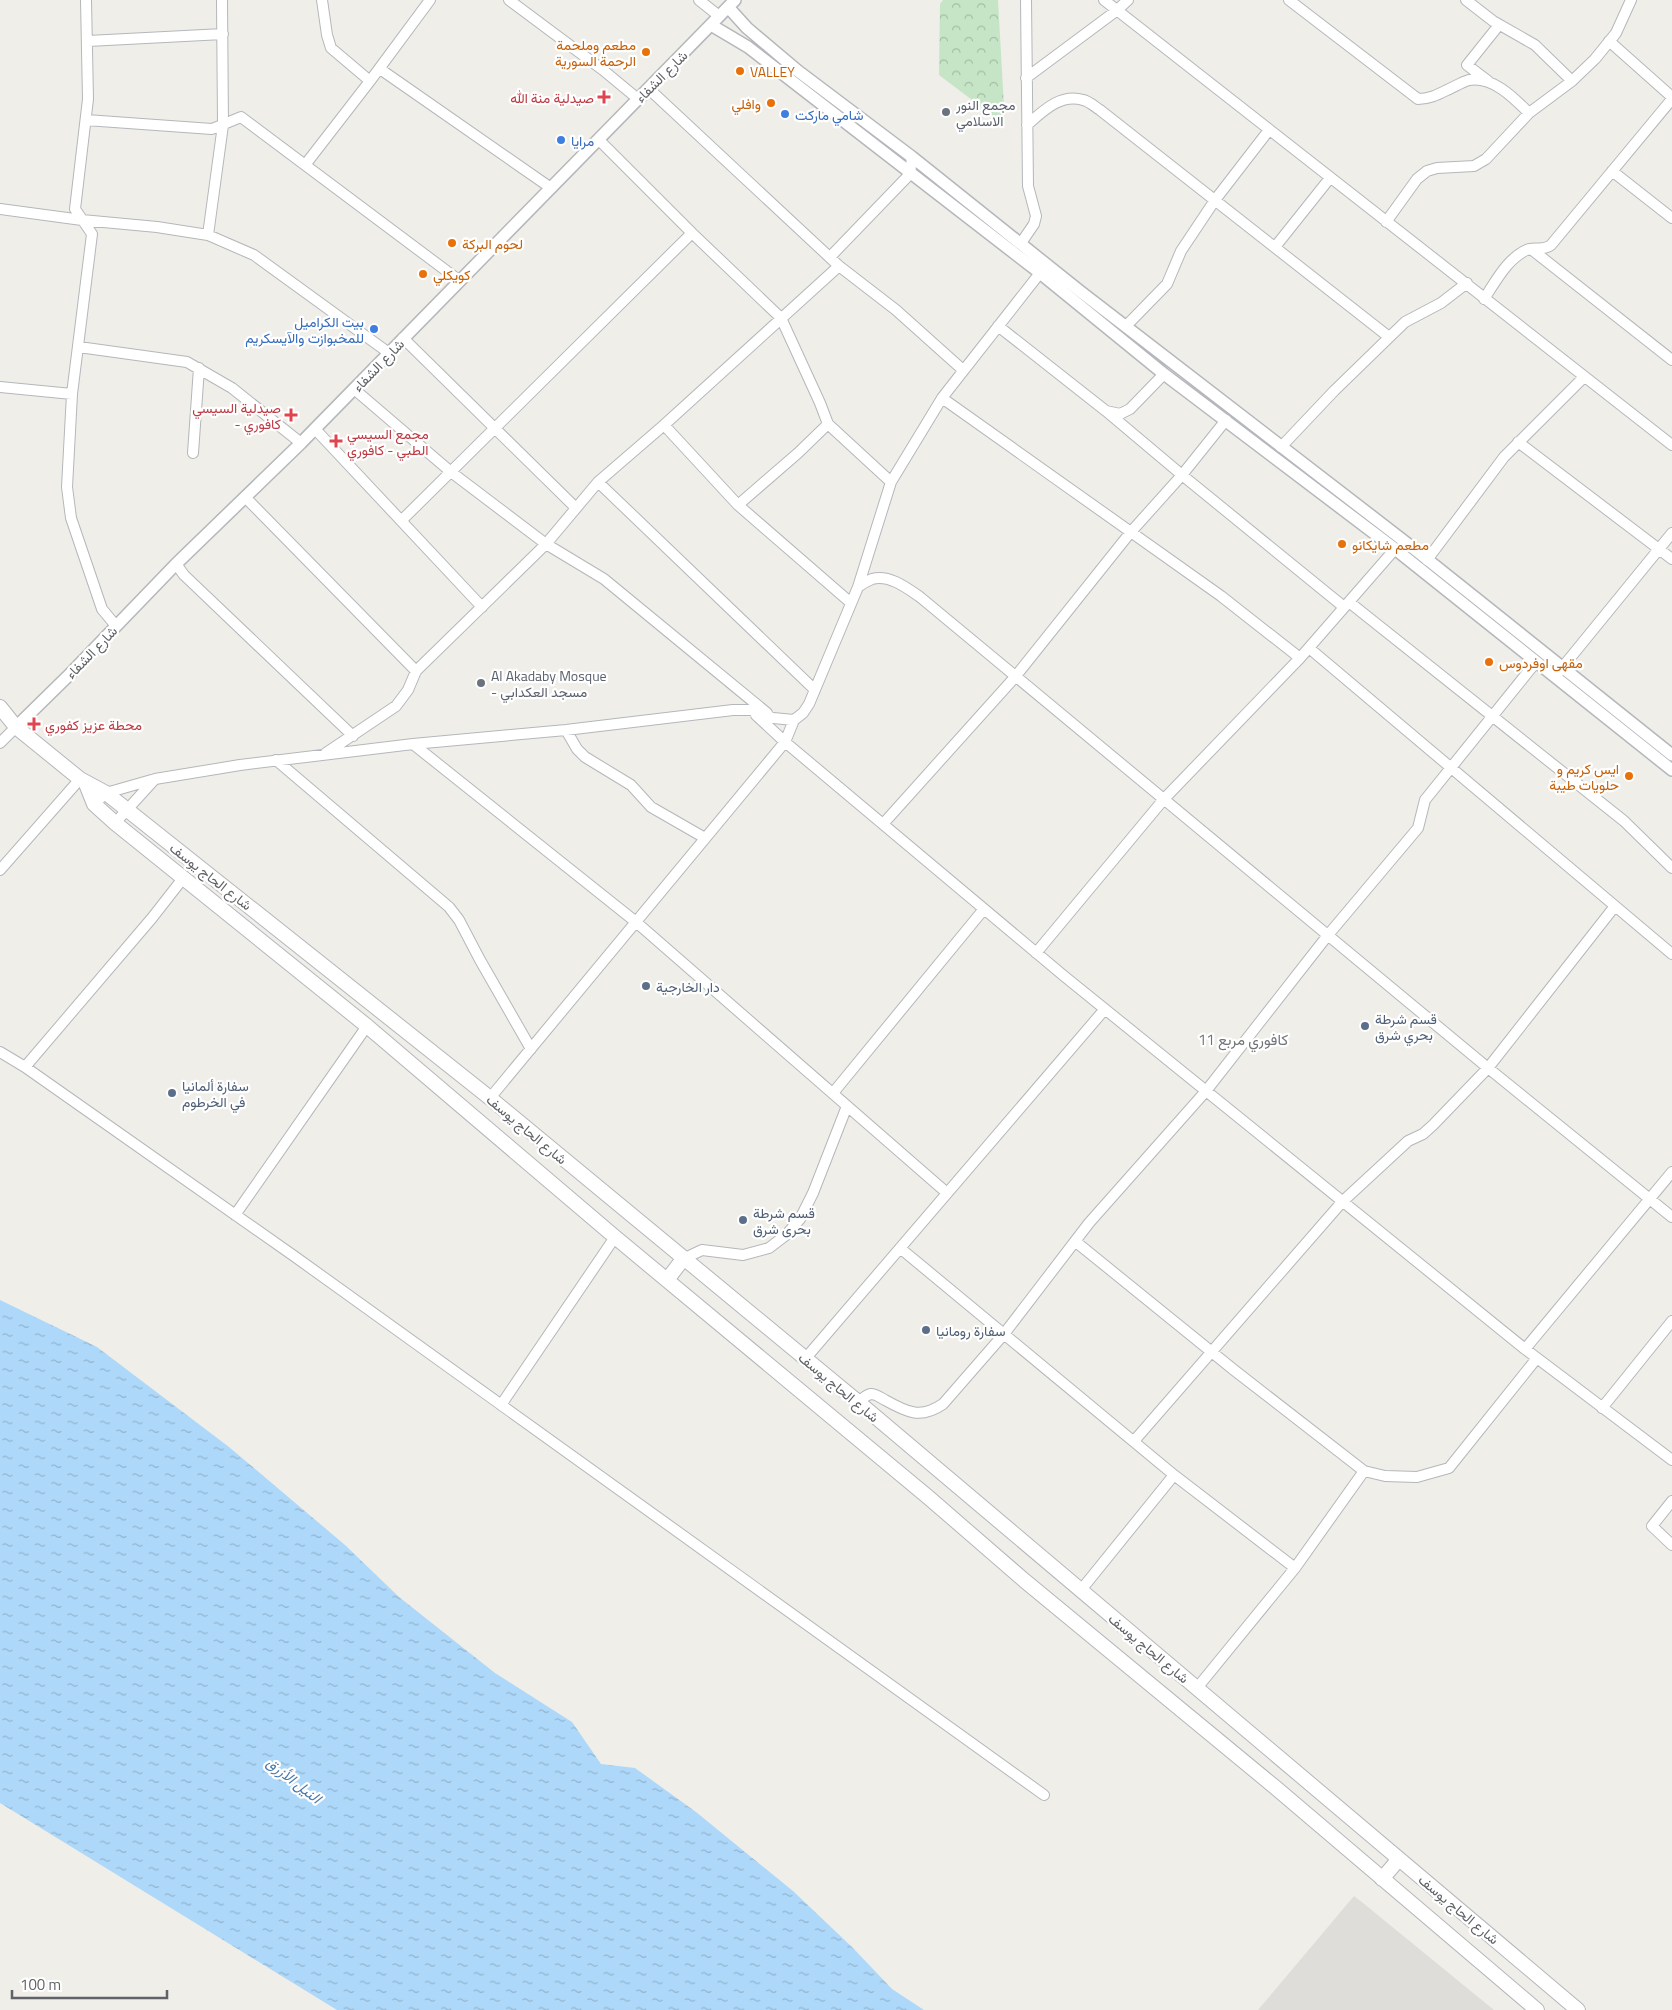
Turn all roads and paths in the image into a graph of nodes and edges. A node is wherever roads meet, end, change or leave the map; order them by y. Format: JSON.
{"nodes":[{"id":1,"x":86,"y":0,"type":"edge"},
{"id":2,"x":222,"y":0,"type":"edge"},
{"id":3,"x":322,"y":0,"type":"edge"},
{"id":4,"x":430,"y":0,"type":"edge"},
{"id":5,"x":509,"y":0,"type":"edge"},
{"id":6,"x":699,"y":0,"type":"edge"},
{"id":7,"x":1026,"y":0,"type":"edge"},
{"id":8,"x":1104,"y":0,"type":"edge"},
{"id":9,"x":1128,"y":0,"type":"edge"},
{"id":10,"x":1289,"y":0,"type":"edge"},
{"id":11,"x":1466,"y":0,"type":"edge"},
{"id":12,"x":1631,"y":0,"type":"edge"},
{"id":13,"x":732,"y":4,"type":"edge"},
{"id":14,"x":1116,"y":12,"type":"junction"},
{"id":15,"x":719,"y":16,"type":"junction"},
{"id":16,"x":711,"y":25,"type":"junction"},
{"id":17,"x":1499,"y":25,"type":"junction"},
{"id":18,"x":223,"y":34,"type":"junction"},
{"id":19,"x":88,"y":41,"type":"junction"},
{"id":20,"x":1610,"y":41,"type":"junction"},
{"id":21,"x":380,"y":69,"type":"junction"},
{"id":22,"x":1026,"y":78,"type":"junction"},
{"id":23,"x":1572,"y":80,"type":"junction"},
{"id":24,"x":370,"y":81,"type":"junction"},
{"id":25,"x":1491,"y":83,"type":"junction"},
{"id":26,"x":649,"y":89,"type":"junction"},
{"id":27,"x":1672,"y":98,"type":"edge"},
{"id":28,"x":638,"y":99,"type":"junction"},
{"id":29,"x":1529,"y":113,"type":"junction"},
{"id":30,"x":86,"y":120,"type":"junction"},
{"id":31,"x":223,"y":125,"type":"junction"},
{"id":32,"x":1027,"y":126,"type":"junction"},
{"id":33,"x":1269,"y":130,"type":"junction"},
{"id":34,"x":599,"y":140,"type":"junction"},
{"id":35,"x":912,"y":156,"type":"junction"},
{"id":36,"x":305,"y":165,"type":"junction"},
{"id":37,"x":1612,"y":171,"type":"junction"},
{"id":38,"x":910,"y":174,"type":"junction"},
{"id":39,"x":1330,"y":178,"type":"junction"},
{"id":40,"x":551,"y":188,"type":"junction"},
{"id":41,"x":1215,"y":200,"type":"junction"},
{"id":42,"x":0,"y":208,"type":"edge"},
{"id":43,"x":1672,"y":218,"type":"edge"},
{"id":44,"x":82,"y":220,"type":"junction"},
{"id":45,"x":1386,"y":222,"type":"junction"},
{"id":46,"x":692,"y":233,"type":"junction"},
{"id":47,"x":208,"y":235,"type":"junction"},
{"id":48,"x":1021,"y":243,"type":"junction"},
{"id":49,"x":1275,"y":247,"type":"junction"},
{"id":50,"x":1530,"y":248,"type":"junction"},
{"id":51,"x":830,"y":257,"type":"junction"},
{"id":52,"x":839,"y":266,"type":"junction"},
{"id":53,"x":1040,"y":273,"type":"junction"},
{"id":54,"x":460,"y":281,"type":"junction"},
{"id":55,"x":1466,"y":283,"type":"junction"},
{"id":56,"x":1484,"y":299,"type":"junction"},
{"id":57,"x":781,"y":318,"type":"junction"},
{"id":58,"x":998,"y":326,"type":"junction"},
{"id":59,"x":1126,"y":326,"type":"junction"},
{"id":60,"x":1389,"y":337,"type":"junction"},
{"id":61,"x":403,"y":338,"type":"junction"},
{"id":62,"x":79,"y":347,"type":"junction"},
{"id":63,"x":389,"y":353,"type":"junction"},
{"id":64,"x":1672,"y":360,"type":"edge"},
{"id":65,"x":199,"y":368,"type":"junction"},
{"id":66,"x":963,"y":370,"type":"junction"},
{"id":67,"x":1164,"y":374,"type":"junction"},
{"id":68,"x":1584,"y":377,"type":"junction"},
{"id":69,"x":0,"y":387,"type":"edge"},
{"id":70,"x":354,"y":389,"type":"junction"},
{"id":71,"x":72,"y":394,"type":"junction"},
{"id":72,"x":942,"y":398,"type":"junction"},
{"id":73,"x":1106,"y":411,"type":"junction"},
{"id":74,"x":1226,"y":420,"type":"junction"},
{"id":75,"x":828,"y":424,"type":"junction"},
{"id":76,"x":664,"y":426,"type":"junction"},
{"id":77,"x":315,"y":429,"type":"junction"},
{"id":78,"x":494,"y":429,"type":"junction"},
{"id":79,"x":1518,"y":442,"type":"junction"},
{"id":80,"x":301,"y":443,"type":"junction"},
{"id":81,"x":1672,"y":445,"type":"edge"},
{"id":82,"x":1281,"y":447,"type":"junction"},
{"id":83,"x":193,"y":453,"type":"dead end"},
{"id":84,"x":451,"y":472,"type":"junction"},
{"id":85,"x":1182,"y":475,"type":"junction"},
{"id":86,"x":598,"y":482,"type":"junction"},
{"id":87,"x":891,"y":482,"type":"junction"},
{"id":88,"x":245,"y":497,"type":"junction"},
{"id":89,"x":738,"y":505,"type":"junction"},
{"id":90,"x":576,"y":508,"type":"junction"},
{"id":91,"x":402,"y":520,"type":"junction"},
{"id":92,"x":1130,"y":533,"type":"junction"},
{"id":93,"x":1672,"y":533,"type":"edge"},
{"id":94,"x":546,"y":544,"type":"junction"},
{"id":95,"x":1395,"y":549,"type":"junction"},
{"id":96,"x":1659,"y":549,"type":"junction"},
{"id":97,"x":1672,"y":559,"type":"edge"},
{"id":98,"x":1427,"y":560,"type":"junction"},
{"id":99,"x":176,"y":564,"type":"junction"},
{"id":100,"x":858,"y":587,"type":"junction"},
{"id":101,"x":851,"y":603,"type":"junction"},
{"id":102,"x":1347,"y":604,"type":"junction"},
{"id":103,"x":482,"y":607,"type":"junction"},
{"id":104,"x":116,"y":626,"type":"junction"},
{"id":105,"x":1309,"y":648,"type":"junction"},
{"id":106,"x":1300,"y":658,"type":"junction"},
{"id":107,"x":1536,"y":662,"type":"junction"},
{"id":108,"x":416,"y":671,"type":"junction"},
{"id":109,"x":1559,"y":672,"type":"junction"},
{"id":110,"x":1015,"y":677,"type":"junction"},
{"id":111,"x":815,"y":690,"type":"junction"},
{"id":112,"x":0,"y":707,"type":"edge"},
{"id":113,"x":751,"y":710,"type":"junction"},
{"id":114,"x":1493,"y":716,"type":"junction"},
{"id":115,"x":773,"y":718,"type":"junction"},
{"id":116,"x":794,"y":720,"type":"junction"},
{"id":117,"x":16,"y":726,"type":"junction"},
{"id":118,"x":566,"y":730,"type":"junction"},
{"id":119,"x":353,"y":736,"type":"junction"},
{"id":120,"x":785,"y":742,"type":"junction"},
{"id":121,"x":0,"y":743,"type":"edge"},
{"id":122,"x":413,"y":744,"type":"junction"},
{"id":123,"x":324,"y":755,"type":"junction"},
{"id":124,"x":1672,"y":755,"type":"edge"},
{"id":125,"x":276,"y":760,"type":"junction"},
{"id":126,"x":1451,"y":768,"type":"junction"},
{"id":127,"x":1672,"y":770,"type":"edge"},
{"id":128,"x":156,"y":779,"type":"junction"},
{"id":129,"x":83,"y":781,"type":"junction"},
{"id":130,"x":106,"y":793,"type":"junction"},
{"id":131,"x":1164,"y":799,"type":"junction"},
{"id":132,"x":94,"y":804,"type":"junction"},
{"id":133,"x":126,"y":809,"type":"junction"},
{"id":134,"x":115,"y":823,"type":"junction"},
{"id":135,"x":883,"y":824,"type":"junction"},
{"id":136,"x":706,"y":838,"type":"junction"},
{"id":137,"x":1672,"y":868,"type":"edge"},
{"id":138,"x":0,"y":870,"type":"edge"},
{"id":139,"x":184,"y":877,"type":"junction"},
{"id":140,"x":1615,"y":906,"type":"junction"},
{"id":141,"x":984,"y":909,"type":"junction"},
{"id":142,"x":636,"y":922,"type":"junction"},
{"id":143,"x":1328,"y":935,"type":"junction"},
{"id":144,"x":1036,"y":953,"type":"junction"},
{"id":145,"x":1672,"y":954,"type":"edge"},
{"id":146,"x":1106,"y":1009,"type":"junction"},
{"id":147,"x":367,"y":1026,"type":"junction"},
{"id":148,"x":530,"y":1049,"type":"junction"},
{"id":149,"x":0,"y":1052,"type":"edge"},
{"id":150,"x":25,"y":1067,"type":"junction"},
{"id":151,"x":1488,"y":1068,"type":"junction"},
{"id":152,"x":1206,"y":1091,"type":"junction"},
{"id":153,"x":833,"y":1093,"type":"junction"},
{"id":154,"x":490,"y":1098,"type":"junction"},
{"id":155,"x":847,"y":1106,"type":"junction"},
{"id":156,"x":1672,"y":1172,"type":"edge"},
{"id":157,"x":948,"y":1193,"type":"junction"},
{"id":158,"x":1649,"y":1198,"type":"junction"},
{"id":159,"x":1342,"y":1202,"type":"junction"},
{"id":160,"x":235,"y":1215,"type":"junction"},
{"id":161,"x":1672,"y":1217,"type":"edge"},
{"id":162,"x":616,"y":1237,"type":"junction"},
{"id":163,"x":1076,"y":1242,"type":"junction"},
{"id":164,"x":900,"y":1248,"type":"junction"},
{"id":165,"x":683,"y":1259,"type":"junction"},
{"id":166,"x":667,"y":1280,"type":"junction"},
{"id":167,"x":1672,"y":1321,"type":"edge"},
{"id":168,"x":1004,"y":1334,"type":"junction"},
{"id":169,"x":1525,"y":1350,"type":"junction"},
{"id":170,"x":1211,"y":1351,"type":"junction"},
{"id":171,"x":1537,"y":1358,"type":"junction"},
{"id":172,"x":805,"y":1359,"type":"junction"},
{"id":173,"x":858,"y":1402,"type":"junction"},
{"id":174,"x":501,"y":1404,"type":"junction"},
{"id":175,"x":1602,"y":1408,"type":"junction"},
{"id":176,"x":1134,"y":1441,"type":"junction"},
{"id":177,"x":1672,"y":1460,"type":"edge"},
{"id":178,"x":1364,"y":1471,"type":"junction"},
{"id":179,"x":1174,"y":1474,"type":"junction"},
{"id":180,"x":1672,"y":1501,"type":"edge"},
{"id":181,"x":1672,"y":1545,"type":"edge"},
{"id":182,"x":1294,"y":1568,"type":"junction"},
{"id":183,"x":1081,"y":1590,"type":"junction"},
{"id":184,"x":1197,"y":1688,"type":"junction"},
{"id":185,"x":1044,"y":1795,"type":"dead end"},
{"id":186,"x":1399,"y":1859,"type":"junction"},
{"id":187,"x":1382,"y":1879,"type":"junction"},
{"id":188,"x":1537,"y":2010,"type":"edge"},
{"id":189,"x":1578,"y":2010,"type":"edge"}],
"edges":[{"from":1,"to":19,"type":"street"},
{"from":2,"to":18,"type":"street"},
{"from":3,"to":24,"type":"street"},
{"from":4,"to":21,"type":"street"},
{"from":5,"to":28,"type":"street"},
{"from":6,"to":15,"type":"street"},
{"from":7,"to":22,"type":"street"},
{"from":8,"to":14,"type":"street"},
{"from":9,"to":14,"type":"street"},
{"from":10,"to":25,"type":"street"},
{"from":11,"to":17,"type":"street"},
{"from":12,"to":20,"type":"street"},
{"from":13,"to":15,"type":"street","name":"شارع الشفاء"},
{"from":13,"to":35,"type":"street"},
{"from":14,"to":22,"type":"street"},
{"from":14,"to":33,"type":"street"},
{"from":15,"to":16,"type":"street","name":"شارع الشفاء"},
{"from":16,"to":26,"type":"street","name":"شارع الشفاء"},
{"from":16,"to":38,"type":"street"},
{"from":17,"to":23,"type":"street"},
{"from":17,"to":25,"type":"street"},
{"from":18,"to":19,"type":"street"},
{"from":18,"to":31,"type":"street"},
{"from":19,"to":30,"type":"street"},
{"from":20,"to":23,"type":"street"},
{"from":20,"to":27,"type":"street"},
{"from":21,"to":24,"type":"street"},
{"from":21,"to":40,"type":"street"},
{"from":22,"to":32,"type":"street"},
{"from":23,"to":29,"type":"street"},
{"from":24,"to":36,"type":"street"},
{"from":25,"to":29,"type":"street"},
{"from":26,"to":28,"type":"street","name":"شارع الشفاء"},
{"from":26,"to":51,"type":"street"},
{"from":27,"to":37,"type":"street"},
{"from":28,"to":34,"type":"street","name":"شارع الشفاء"},
{"from":29,"to":45,"type":"street"},
{"from":30,"to":31,"type":"street"},
{"from":30,"to":44,"type":"street"},
{"from":31,"to":36,"type":"street"},
{"from":31,"to":47,"type":"street"},
{"from":32,"to":41,"type":"street"},
{"from":32,"to":48,"type":"street"},
{"from":33,"to":39,"type":"street"},
{"from":33,"to":41,"type":"street"},
{"from":34,"to":40,"type":"street","name":"شارع الشفاء"},
{"from":34,"to":46,"type":"street"},
{"from":35,"to":38,"type":"street"},
{"from":35,"to":48,"type":"street"},
{"from":36,"to":54,"type":"street"},
{"from":37,"to":43,"type":"street"},
{"from":37,"to":50,"type":"street"},
{"from":38,"to":51,"type":"street"},
{"from":38,"to":53,"type":"street"},
{"from":39,"to":45,"type":"street"},
{"from":39,"to":49,"type":"street"},
{"from":40,"to":54,"type":"street","name":"شارع الشفاء"},
{"from":41,"to":49,"type":"street"},
{"from":41,"to":59,"type":"street"},
{"from":42,"to":44,"type":"street"},
{"from":44,"to":47,"type":"street"},
{"from":44,"to":62,"type":"street"},
{"from":45,"to":55,"type":"street"},
{"from":46,"to":57,"type":"street"},
{"from":46,"to":78,"type":"street"},
{"from":47,"to":63,"type":"street"},
{"from":48,"to":59,"type":"street"},
{"from":49,"to":60,"type":"street"},
{"from":50,"to":56,"type":"street"},
{"from":50,"to":64,"type":"street"},
{"from":51,"to":52,"type":"street"},
{"from":52,"to":57,"type":"street"},
{"from":52,"to":66,"type":"street"},
{"from":53,"to":58,"type":"street"},
{"from":53,"to":67,"type":"street"},
{"from":54,"to":61,"type":"street","name":"شارع الشفاء"},
{"from":55,"to":56,"type":"street"},
{"from":55,"to":60,"type":"street"},
{"from":56,"to":68,"type":"street"},
{"from":57,"to":75,"type":"street"},
{"from":57,"to":76,"type":"street"},
{"from":58,"to":66,"type":"street"},
{"from":58,"to":73,"type":"street"},
{"from":59,"to":82,"type":"street"},
{"from":60,"to":82,"type":"street"},
{"from":61,"to":63,"type":"street","name":"شارع الشفاء"},
{"from":61,"to":78,"type":"street"},
{"from":62,"to":65,"type":"street"},
{"from":62,"to":71,"type":"street"},
{"from":63,"to":70,"type":"street","name":"شارع الشفاء"},
{"from":65,"to":80,"type":"street"},
{"from":65,"to":83,"type":"street"},
{"from":66,"to":72,"type":"street"},
{"from":67,"to":73,"type":"street"},
{"from":67,"to":74,"type":"street"},
{"from":68,"to":79,"type":"street"},
{"from":68,"to":81,"type":"street"},
{"from":69,"to":71,"type":"street"},
{"from":70,"to":77,"type":"street","name":"شارع الشفاء"},
{"from":70,"to":84,"type":"street"},
{"from":71,"to":104,"type":"street"},
{"from":72,"to":87,"type":"street"},
{"from":72,"to":92,"type":"street"},
{"from":73,"to":85,"type":"street"},
{"from":74,"to":85,"type":"street"},
{"from":74,"to":95,"type":"street"},
{"from":75,"to":87,"type":"street"},
{"from":75,"to":89,"type":"street"},
{"from":76,"to":86,"type":"street"},
{"from":76,"to":89,"type":"street"},
{"from":77,"to":80,"type":"street","name":"شارع الشفاء"},
{"from":77,"to":91,"type":"street"},
{"from":78,"to":84,"type":"street"},
{"from":78,"to":90,"type":"street"},
{"from":79,"to":96,"type":"street"},
{"from":79,"to":98,"type":"street"},
{"from":80,"to":88,"type":"street","name":"شارع الشفاء"},
{"from":82,"to":98,"type":"street"},
{"from":84,"to":91,"type":"street"},
{"from":84,"to":94,"type":"street"},
{"from":85,"to":92,"type":"street"},
{"from":85,"to":102,"type":"street"},
{"from":86,"to":90,"type":"street"},
{"from":86,"to":111,"type":"street"},
{"from":87,"to":100,"type":"street"},
{"from":88,"to":99,"type":"street","name":"شارع الشفاء"},
{"from":88,"to":108,"type":"street"},
{"from":89,"to":101,"type":"street"},
{"from":90,"to":94,"type":"street"},
{"from":91,"to":103,"type":"street"},
{"from":92,"to":106,"type":"street"},
{"from":92,"to":110,"type":"street"},
{"from":93,"to":96,"type":"street"},
{"from":94,"to":103,"type":"street"},
{"from":94,"to":115,"type":"street"},
{"from":95,"to":102,"type":"street"},
{"from":95,"to":107,"type":"street"},
{"from":96,"to":97,"type":"street"},
{"from":96,"to":109,"type":"street"},
{"from":98,"to":109,"type":"street"},
{"from":99,"to":104,"type":"street","name":"شارع الشفاء"},
{"from":99,"to":119,"type":"street"},
{"from":100,"to":101,"type":"street"},
{"from":100,"to":110,"type":"street"},
{"from":101,"to":111,"type":"street"},
{"from":102,"to":105,"type":"street"},
{"from":102,"to":114,"type":"street"},
{"from":103,"to":108,"type":"street"},
{"from":104,"to":117,"type":"street","name":"شارع الشفاء"},
{"from":105,"to":106,"type":"street"},
{"from":105,"to":126,"type":"street"},
{"from":106,"to":131,"type":"street"},
{"from":107,"to":109,"type":"street"},
{"from":107,"to":114,"type":"street"},
{"from":108,"to":119,"type":"street"},
{"from":109,"to":124,"type":"street"},
{"from":109,"to":127,"type":"street"},
{"from":110,"to":131,"type":"street"},
{"from":110,"to":135,"type":"street"},
{"from":111,"to":116,"type":"street"},
{"from":112,"to":117,"type":"main road","name":"شارع الحاج يوسف"},
{"from":113,"to":115,"type":"street"},
{"from":113,"to":118,"type":"street"},
{"from":113,"to":120,"type":"street"},
{"from":114,"to":126,"type":"street"},
{"from":114,"to":137,"type":"street"},
{"from":115,"to":116,"type":"street"},
{"from":116,"to":120,"type":"street"},
{"from":117,"to":121,"type":"street"},
{"from":117,"to":129,"type":"main road","name":"شارع الحاج يوسف"},
{"from":118,"to":122,"type":"street"},
{"from":118,"to":136,"type":"street"},
{"from":119,"to":123,"type":"street"},
{"from":120,"to":135,"type":"street"},
{"from":120,"to":136,"type":"street"},
{"from":122,"to":123,"type":"street"},
{"from":122,"to":142,"type":"street"},
{"from":123,"to":125,"type":"street"},
{"from":125,"to":128,"type":"street"},
{"from":125,"to":148,"type":"street"},
{"from":126,"to":140,"type":"street"},
{"from":126,"to":143,"type":"street"},
{"from":128,"to":130,"type":"street"},
{"from":128,"to":133,"type":"street"},
{"from":129,"to":130,"type":"main road","name":"شارع الحاج يوسف"},
{"from":129,"to":132,"type":"main road","name":"شارع الحاج يوسف"},
{"from":129,"to":138,"type":"street"},
{"from":130,"to":132,"type":"street"},
{"from":130,"to":133,"type":"main road","name":"شارع الحاج يوسف"},
{"from":131,"to":143,"type":"street"},
{"from":131,"to":144,"type":"street"},
{"from":132,"to":134,"type":"main road","name":"شارع الحاج يوسف"},
{"from":133,"to":134,"type":"street"},
{"from":133,"to":154,"type":"main road","name":"شارع الحاج يوسف"},
{"from":134,"to":139,"type":"main road","name":"شارع الحاج يوسف"},
{"from":135,"to":141,"type":"street"},
{"from":136,"to":142,"type":"street"},
{"from":139,"to":147,"type":"main road","name":"شارع الحاج يوسف"},
{"from":139,"to":150,"type":"street"},
{"from":140,"to":145,"type":"street"},
{"from":140,"to":151,"type":"street"},
{"from":141,"to":144,"type":"street"},
{"from":141,"to":153,"type":"street"},
{"from":142,"to":148,"type":"street"},
{"from":142,"to":153,"type":"street"},
{"from":143,"to":151,"type":"street"},
{"from":143,"to":152,"type":"street"},
{"from":144,"to":146,"type":"street"},
{"from":146,"to":152,"type":"street"},
{"from":146,"to":157,"type":"street"},
{"from":147,"to":160,"type":"street"},
{"from":147,"to":162,"type":"main road","name":"شارع الحاج يوسف"},
{"from":148,"to":154,"type":"street"},
{"from":149,"to":150,"type":"street"},
{"from":150,"to":160,"type":"street"},
{"from":151,"to":158,"type":"street"},
{"from":151,"to":159,"type":"street"},
{"from":152,"to":159,"type":"street"},
{"from":152,"to":163,"type":"street"},
{"from":153,"to":155,"type":"street"},
{"from":154,"to":165,"type":"main road","name":"شارع الحاج يوسف"},
{"from":155,"to":157,"type":"street"},
{"from":155,"to":165,"type":"street"},
{"from":156,"to":158,"type":"street"},
{"from":157,"to":164,"type":"street"},
{"from":158,"to":161,"type":"street"},
{"from":158,"to":169,"type":"street"},
{"from":159,"to":169,"type":"street"},
{"from":159,"to":170,"type":"street"},
{"from":160,"to":174,"type":"street"},
{"from":162,"to":166,"type":"main road","name":"شارع الحاج يوسف"},
{"from":162,"to":174,"type":"street"},
{"from":163,"to":168,"type":"street"},
{"from":163,"to":170,"type":"street"},
{"from":164,"to":168,"type":"street"},
{"from":164,"to":172,"type":"street"},
{"from":165,"to":166,"type":"main road"},
{"from":165,"to":172,"type":"main road","name":"شارع الحاج يوسف"},
{"from":166,"to":187,"type":"main road","name":"شارع الحاج يوسف"},
{"from":167,"to":175,"type":"street"},
{"from":168,"to":173,"type":"street"},
{"from":168,"to":176,"type":"street"},
{"from":169,"to":171,"type":"street"},
{"from":170,"to":176,"type":"street"},
{"from":170,"to":178,"type":"street"},
{"from":171,"to":175,"type":"street"},
{"from":171,"to":178,"type":"street"},
{"from":172,"to":173,"type":"main road","name":"شارع الحاج يوسف"},
{"from":173,"to":183,"type":"main road","name":"شارع الحاج يوسف"},
{"from":174,"to":185,"type":"street"},
{"from":175,"to":177,"type":"street"},
{"from":176,"to":179,"type":"street"},
{"from":178,"to":182,"type":"street"},
{"from":179,"to":182,"type":"street"},
{"from":179,"to":183,"type":"street"},
{"from":180,"to":181,"type":"street"},
{"from":182,"to":184,"type":"street"},
{"from":183,"to":184,"type":"main road","name":"شارع الحاج يوسف"},
{"from":184,"to":186,"type":"main road","name":"شارع الحاج يوسف"},
{"from":186,"to":187,"type":"main road"},
{"from":186,"to":189,"type":"main road","name":"شارع الحاج يوسف"},
{"from":187,"to":188,"type":"main road","name":"شارع الحاج يوسف"}]}
